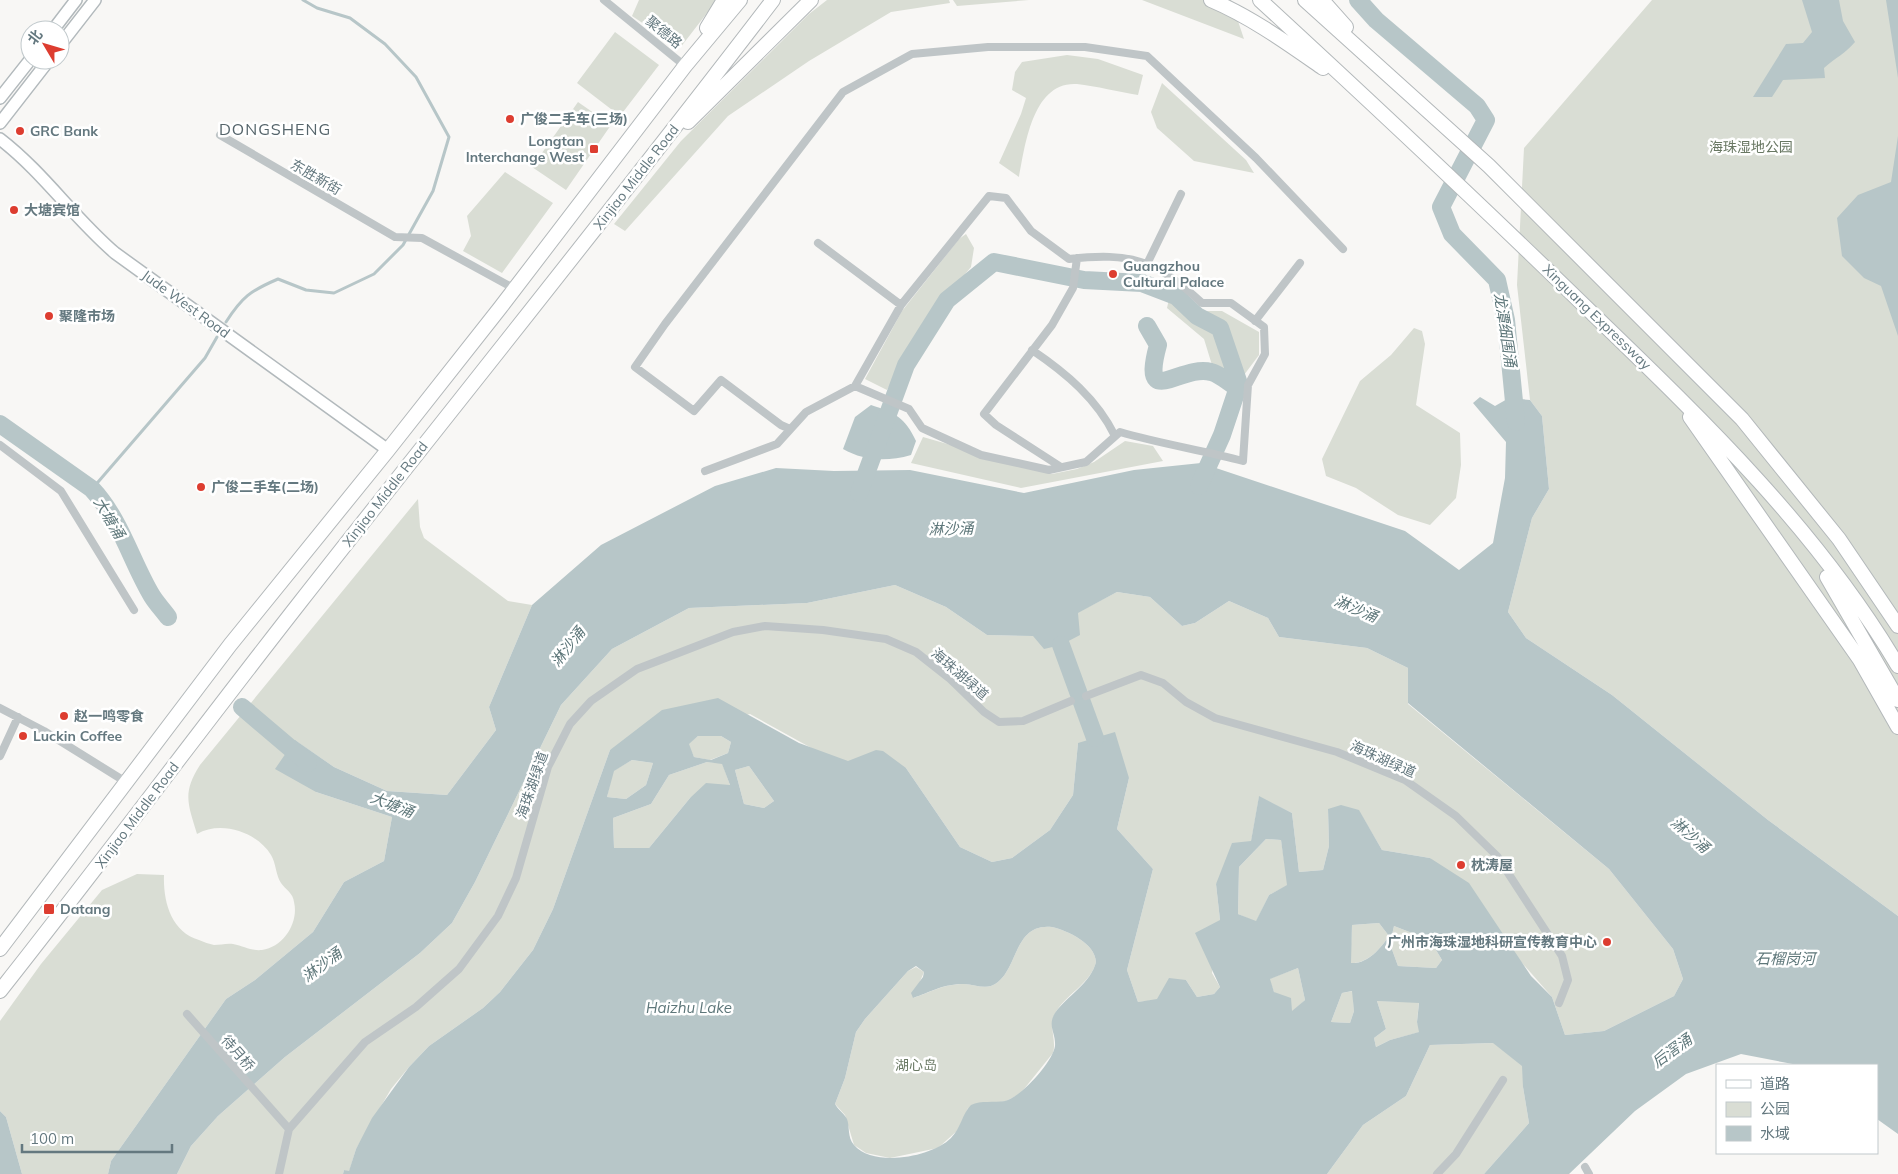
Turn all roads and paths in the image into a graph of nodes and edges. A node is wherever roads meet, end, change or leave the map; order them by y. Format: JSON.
{"nodes":[{"id":1,"x":76,"y":0,"type":"edge"},
{"id":2,"x":95,"y":0,"type":"edge"},
{"id":3,"x":604,"y":0,"type":"edge"},
{"id":4,"x":724,"y":0,"type":"edge"},
{"id":5,"x":740,"y":0,"type":"edge"},
{"id":6,"x":772,"y":0,"type":"edge"},
{"id":7,"x":798,"y":0,"type":"edge"},
{"id":8,"x":811,"y":0,"type":"edge"},
{"id":9,"x":1211,"y":0,"type":"edge"},
{"id":10,"x":1260,"y":0,"type":"edge"},
{"id":11,"x":1305,"y":0,"type":"edge"},
{"id":12,"x":1322,"y":0,"type":"edge"},
{"id":13,"x":61,"y":20,"type":"edge"},
{"id":14,"x":70,"y":32,"type":"edge"},
{"id":15,"x":685,"y":66,"type":"junction"},
{"id":16,"x":22,"y":70,"type":"edge"},
{"id":17,"x":41,"y":70,"type":"edge"},
{"id":18,"x":734,"y":76,"type":"junction"},
{"id":19,"x":1391,"y":78,"type":"junction"},
{"id":20,"x":0,"y":98,"type":"edge"},
{"id":21,"x":1364,"y":98,"type":"junction"},
{"id":22,"x":0,"y":123,"type":"edge"},
{"id":23,"x":220,"y":135,"type":"dead end"},
{"id":24,"x":0,"y":139,"type":"edge"},
{"id":25,"x":651,"y":160,"type":"junction"},
{"id":26,"x":1181,"y":194,"type":"dead end"},
{"id":27,"x":818,"y":243,"type":"dead end"},
{"id":28,"x":1343,"y":249,"type":"dead end"},
{"id":29,"x":1077,"y":258,"type":"junction"},
{"id":30,"x":1300,"y":263,"type":"dead end"},
{"id":31,"x":1147,"y":264,"type":"junction"},
{"id":32,"x":515,"y":289,"type":"junction"},
{"id":33,"x":901,"y":305,"type":"junction"},
{"id":34,"x":1255,"y":321,"type":"junction"},
{"id":35,"x":1032,"y":350,"type":"junction"},
{"id":36,"x":855,"y":386,"type":"junction"},
{"id":37,"x":1669,"y":388,"type":"junction"},
{"id":38,"x":790,"y":429,"type":"junction"},
{"id":39,"x":1116,"y":436,"type":"junction"},
{"id":40,"x":0,"y":445,"type":"edge"},
{"id":41,"x":388,"y":450,"type":"junction"},
{"id":42,"x":1061,"y":467,"type":"junction"},
{"id":43,"x":705,"y":472,"type":"dead end"},
{"id":44,"x":1801,"y":531,"type":"junction"},
{"id":45,"x":134,"y":610,"type":"dead end"},
{"id":46,"x":1898,"y":626,"type":"edge"},
{"id":47,"x":1898,"y":666,"type":"edge"},
{"id":48,"x":1086,"y":696,"type":"dead end"},
{"id":49,"x":1898,"y":700,"type":"edge"},
{"id":50,"x":1071,"y":701,"type":"dead end"},
{"id":51,"x":0,"y":708,"type":"edge"},
{"id":52,"x":18,"y":717,"type":"junction"},
{"id":53,"x":1898,"y":727,"type":"edge"},
{"id":54,"x":0,"y":756,"type":"edge"},
{"id":55,"x":126,"y":782,"type":"junction"},
{"id":56,"x":0,"y":949,"type":"edge"},
{"id":57,"x":0,"y":991,"type":"edge"},
{"id":58,"x":1559,"y":1003,"type":"dead end"},
{"id":59,"x":187,"y":1014,"type":"dead end"},
{"id":60,"x":1502,"y":1080,"type":"dead end"},
{"id":61,"x":289,"y":1129,"type":"junction"},
{"id":62,"x":279,"y":1174,"type":"edge"},
{"id":63,"x":1437,"y":1174,"type":"edge"}],
"edges":[{"from":1,"to":13,"type":"street"},
{"from":2,"to":14,"type":"street"},
{"from":3,"to":15,"type":"street","name":"聚德路"},
{"from":4,"to":15,"type":"highway"},
{"from":5,"to":15,"type":"highway","name":"Xinjiao Middle Road"},
{"from":6,"to":25,"type":"highway","name":"Xinjiao Middle Road"},
{"from":7,"to":18,"type":"highway"},
{"from":8,"to":18,"type":"highway"},
{"from":9,"to":21,"type":"highway"},
{"from":10,"to":21,"type":"highway","name":"Xinguang Expressway"},
{"from":11,"to":19,"type":"highway"},
{"from":12,"to":19,"type":"highway"},
{"from":15,"to":32,"type":"highway","name":"Xinjiao Middle Road"},
{"from":16,"to":20,"type":"street"},
{"from":17,"to":22,"type":"street"},
{"from":18,"to":25,"type":"highway"},
{"from":19,"to":46,"type":"highway"},
{"from":21,"to":37,"type":"highway","name":"Xinguang Expressway"},
{"from":23,"to":32,"type":"street","name":"东胜新街"},
{"from":24,"to":41,"type":"street","name":"Jude West Road"},
{"from":25,"to":57,"type":"highway","name":"Xinjiao Middle Road"},
{"from":26,"to":31,"type":"street"},
{"from":27,"to":33,"type":"street"},
{"from":28,"to":38,"type":"street"},
{"from":29,"to":31,"type":"street"},
{"from":29,"to":33,"type":"street"},
{"from":29,"to":35,"type":"street"},
{"from":30,"to":34,"type":"street"},
{"from":31,"to":34,"type":"street"},
{"from":32,"to":41,"type":"highway","name":"Xinjiao Middle Road"},
{"from":33,"to":36,"type":"street"},
{"from":34,"to":39,"type":"street"},
{"from":35,"to":39,"type":"street"},
{"from":35,"to":42,"type":"street"},
{"from":36,"to":38,"type":"street"},
{"from":36,"to":42,"type":"street"},
{"from":37,"to":44,"type":"highway","name":"Xinguang Expressway"},
{"from":37,"to":53,"type":"highway"},
{"from":38,"to":43,"type":"street"},
{"from":39,"to":42,"type":"street"},
{"from":40,"to":45,"type":"street"},
{"from":41,"to":55,"type":"highway","name":"Xinjiao Middle Road"},
{"from":44,"to":47,"type":"highway","name":"Xinguang Expressway"},
{"from":44,"to":49,"type":"highway"},
{"from":48,"to":58,"type":"street","name":"海珠湖绿道"},
{"from":50,"to":61,"type":"street","name":"海珠湖绿道"},
{"from":51,"to":52,"type":"street"},
{"from":52,"to":54,"type":"street"},
{"from":52,"to":55,"type":"street"},
{"from":55,"to":56,"type":"highway","name":"Xinjiao Middle Road"},
{"from":59,"to":61,"type":"street","name":"待月桥"},
{"from":60,"to":63,"type":"street"},
{"from":61,"to":62,"type":"street","name":"海珠湖绿道"}]}
